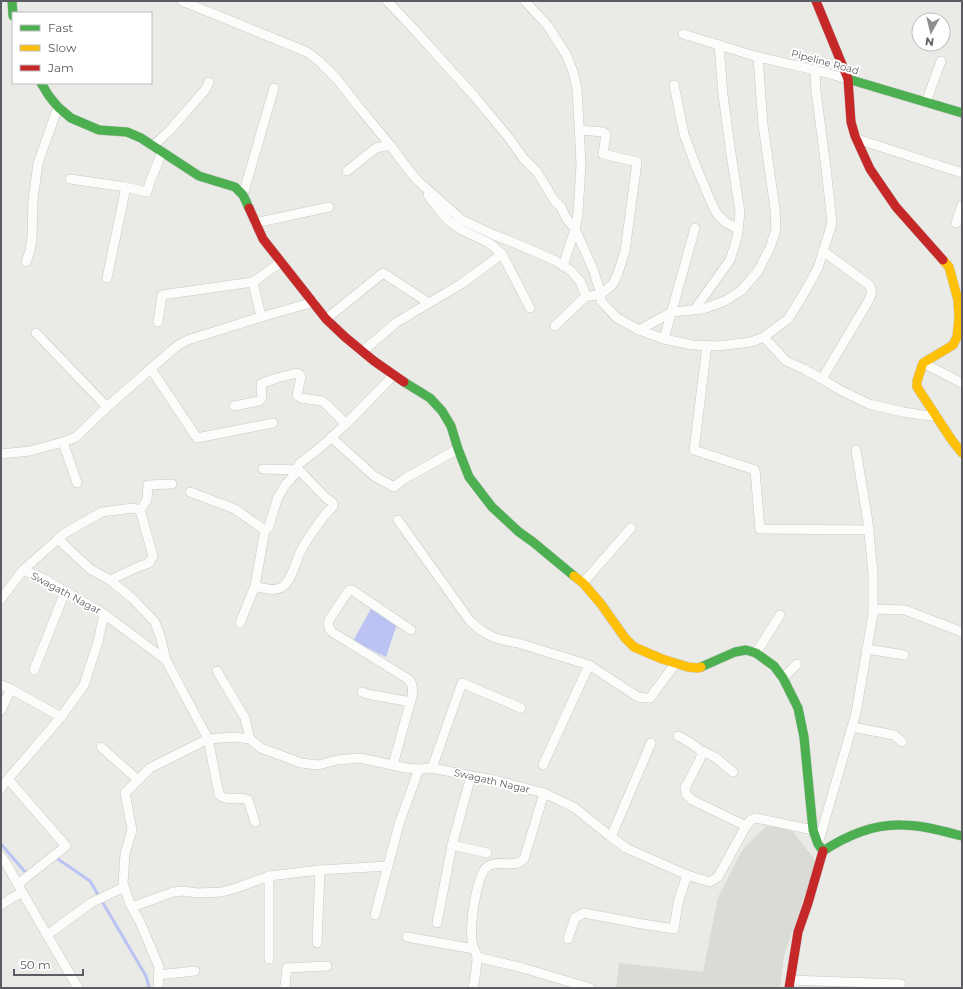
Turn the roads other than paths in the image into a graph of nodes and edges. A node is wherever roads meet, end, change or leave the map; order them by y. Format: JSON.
{"nodes":[{"id":1,"x":12,"y":1,"type":"edge"},
{"id":2,"x":182,"y":1,"type":"edge"},
{"id":3,"x":387,"y":1,"type":"edge"},
{"id":4,"x":525,"y":1,"type":"edge"},
{"id":5,"x":816,"y":1,"type":"edge"},
{"id":6,"x":13,"y":12,"type":"edge"},
{"id":7,"x":683,"y":34,"type":"dead end"},
{"id":8,"x":719,"y":45,"type":"junction"},
{"id":9,"x":758,"y":57,"type":"junction"},
{"id":10,"x":942,"y":61,"type":"dead end"},
{"id":11,"x":815,"y":70,"type":"junction"},
{"id":12,"x":848,"y":79,"type":"junction"},
{"id":13,"x":209,"y":82,"type":"dead end"},
{"id":14,"x":42,"y":84,"type":"edge"},
{"id":15,"x":674,"y":85,"type":"dead end"},
{"id":16,"x":274,"y":88,"type":"dead end"},
{"id":17,"x":926,"y":102,"type":"junction"},
{"id":18,"x":58,"y":107,"type":"junction"},
{"id":19,"x":962,"y":113,"type":"edge"},
{"id":20,"x":580,"y":130,"type":"junction"},
{"id":21,"x":857,"y":139,"type":"junction"},
{"id":22,"x":390,"y":145,"type":"junction"},
{"id":23,"x":153,"y":146,"type":"junction"},
{"id":24,"x":162,"y":152,"type":"junction"},
{"id":25,"x":346,"y":170,"type":"dead end"},
{"id":26,"x":962,"y":173,"type":"edge"},
{"id":27,"x":70,"y":180,"type":"dead end"},
{"id":28,"x":418,"y":181,"type":"junction"},
{"id":29,"x":126,"y":187,"type":"junction"},
{"id":30,"x":243,"y":195,"type":"junction"},
{"id":31,"x":962,"y":205,"type":"edge"},
{"id":32,"x":329,"y":207,"type":"dead end"},
{"id":33,"x":255,"y":223,"type":"junction"},
{"id":34,"x":956,"y":223,"type":"dead end"},
{"id":35,"x":695,"y":228,"type":"dead end"},
{"id":36,"x":738,"y":228,"type":"junction"},
{"id":37,"x":575,"y":229,"type":"junction"},
{"id":38,"x":823,"y":251,"type":"junction"},
{"id":39,"x":502,"y":254,"type":"junction"},
{"id":40,"x":26,"y":262,"type":"dead end"},
{"id":41,"x":281,"y":262,"type":"junction"},
{"id":42,"x":563,"y":266,"type":"junction"},
{"id":43,"x":107,"y":278,"type":"dead end"},
{"id":44,"x":253,"y":282,"type":"junction"},
{"id":45,"x":958,"y":289,"type":"edge"},
{"id":46,"x":601,"y":294,"type":"junction"},
{"id":47,"x":586,"y":296,"type":"junction"},
{"id":48,"x":314,"y":302,"type":"junction"},
{"id":49,"x":429,"y":303,"type":"junction"},
{"id":50,"x":530,"y":308,"type":"dead end"},
{"id":51,"x":695,"y":309,"type":"junction"},
{"id":52,"x":672,"y":312,"type":"junction"},
{"id":53,"x":261,"y":317,"type":"junction"},
{"id":54,"x":326,"y":319,"type":"junction"},
{"id":55,"x":158,"y":322,"type":"dead end"},
{"id":56,"x":555,"y":326,"type":"dead end"},
{"id":57,"x":639,"y":330,"type":"junction"},
{"id":58,"x":36,"y":333,"type":"dead end"},
{"id":59,"x":764,"y":337,"type":"junction"},
{"id":60,"x":664,"y":339,"type":"junction"},
{"id":61,"x":707,"y":345,"type":"junction"},
{"id":62,"x":953,"y":345,"type":"junction"},
{"id":63,"x":962,"y":348,"type":"edge"},
{"id":64,"x":363,"y":352,"type":"junction"},
{"id":65,"x":923,"y":364,"type":"junction"},
{"id":66,"x":151,"y":369,"type":"junction"},
{"id":67,"x":394,"y":375,"type":"junction"},
{"id":68,"x":822,"y":379,"type":"junction"},
{"id":69,"x":962,"y":383,"type":"edge"},
{"id":70,"x":234,"y":406,"type":"dead end"},
{"id":71,"x":107,"y":407,"type":"junction"},
{"id":72,"x":935,"y":416,"type":"junction"},
{"id":73,"x":273,"y":423,"type":"dead end"},
{"id":74,"x":346,"y":424,"type":"junction"},
{"id":75,"x":331,"y":438,"type":"junction"},
{"id":76,"x":63,"y":442,"type":"junction"},
{"id":77,"x":458,"y":449,"type":"junction"},
{"id":78,"x":856,"y":450,"type":"dead end"},
{"id":79,"x":962,"y":453,"type":"edge"},
{"id":80,"x":1,"y":454,"type":"edge"},
{"id":81,"x":263,"y":469,"type":"dead end"},
{"id":82,"x":299,"y":470,"type":"junction"},
{"id":83,"x":77,"y":483,"type":"dead end"},
{"id":84,"x":172,"y":484,"type":"dead end"},
{"id":85,"x":190,"y":492,"type":"dead end"},
{"id":86,"x":140,"y":510,"type":"junction"},
{"id":87,"x":398,"y":520,"type":"dead end"},
{"id":88,"x":631,"y":528,"type":"dead end"},
{"id":89,"x":265,"y":530,"type":"junction"},
{"id":90,"x":869,"y":530,"type":"junction"},
{"id":91,"x":58,"y":539,"type":"junction"},
{"id":92,"x":23,"y":570,"type":"junction"},
{"id":93,"x":110,"y":580,"type":"junction"},
{"id":94,"x":583,"y":583,"type":"junction"},
{"id":95,"x":254,"y":586,"type":"junction"},
{"id":96,"x":65,"y":592,"type":"junction"},
{"id":97,"x":1,"y":599,"type":"edge"},
{"id":98,"x":873,"y":609,"type":"junction"},
{"id":99,"x":104,"y":614,"type":"junction"},
{"id":100,"x":780,"y":615,"type":"dead end"},
{"id":101,"x":240,"y":623,"type":"dead end"},
{"id":102,"x":411,"y":630,"type":"dead end"},
{"id":103,"x":962,"y":632,"type":"edge"},
{"id":104,"x":867,"y":649,"type":"junction"},
{"id":105,"x":756,"y":653,"type":"junction"},
{"id":106,"x":904,"y":655,"type":"dead end"},
{"id":107,"x":166,"y":660,"type":"junction"},
{"id":108,"x":675,"y":664,"type":"junction"},
{"id":109,"x":797,"y":664,"type":"dead end"},
{"id":110,"x":589,"y":665,"type":"junction"},
{"id":111,"x":34,"y":670,"type":"dead end"},
{"id":112,"x":217,"y":671,"type":"dead end"},
{"id":113,"x":783,"y":678,"type":"junction"},
{"id":114,"x":1,"y":686,"type":"edge"},
{"id":115,"x":12,"y":689,"type":"junction"},
{"id":116,"x":362,"y":692,"type":"dead end"},
{"id":117,"x":411,"y":702,"type":"junction"},
{"id":118,"x":521,"y":708,"type":"dead end"},
{"id":119,"x":1,"y":710,"type":"edge"},
{"id":120,"x":61,"y":717,"type":"junction"},
{"id":121,"x":852,"y":727,"type":"junction"},
{"id":122,"x":678,"y":736,"type":"dead end"},
{"id":123,"x":208,"y":739,"type":"junction"},
{"id":124,"x":250,"y":739,"type":"junction"},
{"id":125,"x":651,"y":742,"type":"dead end"},
{"id":126,"x":902,"y":742,"type":"dead end"},
{"id":127,"x":101,"y":747,"type":"dead end"},
{"id":128,"x":700,"y":750,"type":"junction"},
{"id":129,"x":393,"y":765,"type":"junction"},
{"id":130,"x":543,"y":765,"type":"dead end"},
{"id":131,"x":432,"y":768,"type":"junction"},
{"id":132,"x":419,"y":770,"type":"junction"},
{"id":133,"x":733,"y":772,"type":"dead end"},
{"id":134,"x":471,"y":776,"type":"junction"},
{"id":135,"x":8,"y":779,"type":"junction"},
{"id":136,"x":138,"y":780,"type":"junction"},
{"id":137,"x":1,"y":788,"type":"edge"},
{"id":138,"x":544,"y":793,"type":"junction"},
{"id":139,"x":256,"y":822,"type":"dead end"},
{"id":140,"x":746,"y":826,"type":"junction"},
{"id":141,"x":813,"y":830,"type":"junction"},
{"id":142,"x":962,"y":836,"type":"edge"},
{"id":143,"x":611,"y":837,"type":"junction"},
{"id":144,"x":452,"y":845,"type":"junction"},
{"id":145,"x":820,"y":848,"type":"junction"},
{"id":146,"x":487,"y":853,"type":"dead end"},
{"id":147,"x":1,"y":856,"type":"edge"},
{"id":148,"x":388,"y":866,"type":"junction"},
{"id":149,"x":320,"y":870,"type":"junction"},
{"id":150,"x":688,"y":875,"type":"junction"},
{"id":151,"x":269,"y":876,"type":"junction"},
{"id":152,"x":124,"y":887,"type":"junction"},
{"id":153,"x":20,"y":888,"type":"junction"},
{"id":154,"x":1,"y":904,"type":"edge"},
{"id":155,"x":132,"y":907,"type":"junction"},
{"id":156,"x":375,"y":915,"type":"dead end"},
{"id":157,"x":437,"y":923,"type":"dead end"},
{"id":158,"x":47,"y":935,"type":"junction"},
{"id":159,"x":407,"y":937,"type":"dead end"},
{"id":160,"x":568,"y":939,"type":"dead end"},
{"id":161,"x":317,"y":943,"type":"dead end"},
{"id":162,"x":475,"y":953,"type":"junction"},
{"id":163,"x":268,"y":959,"type":"dead end"},
{"id":164,"x":327,"y":966,"type":"dead end"},
{"id":165,"x":195,"y":971,"type":"dead end"},
{"id":166,"x":158,"y":976,"type":"junction"},
{"id":167,"x":790,"y":984,"type":"edge"},
{"id":168,"x":901,"y":984,"type":"dead end"},
{"id":169,"x":78,"y":988,"type":"edge"},
{"id":170,"x":158,"y":988,"type":"edge"},
{"id":171,"x":284,"y":988,"type":"edge"},
{"id":172,"x":474,"y":988,"type":"edge"},
{"id":173,"x":590,"y":988,"type":"edge"}],
"edges":[{"from":1,"to":6,"type":"street"},
{"from":2,"to":22,"type":"street"},
{"from":3,"to":37,"type":"street"},
{"from":4,"to":20,"type":"street"},
{"from":5,"to":12,"type":"street"},
{"from":7,"to":8,"type":"street","name":"Pipeline Road"},
{"from":8,"to":9,"type":"street","name":"Pipeline Road"},
{"from":8,"to":36,"type":"street"},
{"from":9,"to":11,"type":"street","name":"Pipeline Road"},
{"from":9,"to":51,"type":"street"},
{"from":10,"to":17,"type":"street"},
{"from":11,"to":12,"type":"street","name":"Pipeline Road"},
{"from":11,"to":38,"type":"street"},
{"from":12,"to":17,"type":"street","name":"Pipeline Road"},
{"from":12,"to":21,"type":"street"},
{"from":13,"to":23,"type":"street"},
{"from":14,"to":18,"type":"street"},
{"from":15,"to":36,"type":"street"},
{"from":16,"to":30,"type":"street"},
{"from":17,"to":19,"type":"street","name":"Pipeline Road"},
{"from":18,"to":23,"type":"street"},
{"from":18,"to":40,"type":"street"},
{"from":20,"to":37,"type":"street"},
{"from":20,"to":46,"type":"street"},
{"from":21,"to":26,"type":"street"},
{"from":21,"to":45,"type":"street"},
{"from":22,"to":25,"type":"street"},
{"from":22,"to":28,"type":"street"},
{"from":23,"to":24,"type":"street"},
{"from":24,"to":29,"type":"street"},
{"from":24,"to":30,"type":"street"},
{"from":27,"to":29,"type":"street"},
{"from":28,"to":39,"type":"street"},
{"from":28,"to":42,"type":"street"},
{"from":29,"to":43,"type":"street"},
{"from":30,"to":33,"type":"street"},
{"from":31,"to":34,"type":"street"},
{"from":32,"to":33,"type":"street"},
{"from":33,"to":41,"type":"street"},
{"from":35,"to":52,"type":"street"},
{"from":36,"to":51,"type":"street"},
{"from":37,"to":42,"type":"street"},
{"from":37,"to":46,"type":"street"},
{"from":38,"to":59,"type":"street"},
{"from":38,"to":68,"type":"street"},
{"from":39,"to":49,"type":"street"},
{"from":39,"to":50,"type":"street"},
{"from":41,"to":44,"type":"street"},
{"from":41,"to":48,"type":"street"},
{"from":42,"to":47,"type":"street"},
{"from":44,"to":53,"type":"street"},
{"from":44,"to":55,"type":"street"},
{"from":45,"to":62,"type":"street"},
{"from":46,"to":47,"type":"street"},
{"from":46,"to":57,"type":"street"},
{"from":47,"to":56,"type":"street"},
{"from":48,"to":53,"type":"street"},
{"from":48,"to":54,"type":"street"},
{"from":49,"to":54,"type":"street"},
{"from":49,"to":64,"type":"street"},
{"from":51,"to":52,"type":"street"},
{"from":52,"to":57,"type":"street"},
{"from":52,"to":60,"type":"street"},
{"from":53,"to":66,"type":"street"},
{"from":54,"to":64,"type":"street"},
{"from":57,"to":60,"type":"street"},
{"from":58,"to":71,"type":"street"},
{"from":59,"to":61,"type":"street"},
{"from":59,"to":68,"type":"street"},
{"from":60,"to":61,"type":"street"},
{"from":61,"to":90,"type":"street"},
{"from":62,"to":63,"type":"street"},
{"from":62,"to":65,"type":"street"},
{"from":64,"to":67,"type":"street"},
{"from":65,"to":69,"type":"street"},
{"from":65,"to":72,"type":"street"},
{"from":66,"to":71,"type":"street"},
{"from":66,"to":73,"type":"street"},
{"from":67,"to":74,"type":"street"},
{"from":67,"to":77,"type":"street"},
{"from":68,"to":72,"type":"street"},
{"from":70,"to":74,"type":"street"},
{"from":71,"to":76,"type":"street"},
{"from":72,"to":79,"type":"street"},
{"from":74,"to":75,"type":"street"},
{"from":75,"to":77,"type":"street"},
{"from":75,"to":82,"type":"street"},
{"from":76,"to":80,"type":"street"},
{"from":76,"to":83,"type":"street"},
{"from":77,"to":94,"type":"street"},
{"from":78,"to":90,"type":"street"},
{"from":81,"to":82,"type":"street"},
{"from":82,"to":89,"type":"street"},
{"from":82,"to":95,"type":"street"},
{"from":84,"to":86,"type":"street"},
{"from":85,"to":89,"type":"street"},
{"from":86,"to":91,"type":"street"},
{"from":86,"to":93,"type":"street"},
{"from":87,"to":110,"type":"street"},
{"from":88,"to":94,"type":"street"},
{"from":89,"to":95,"type":"street"},
{"from":90,"to":98,"type":"street"},
{"from":91,"to":92,"type":"street","name":"Swagath Nagar"},
{"from":91,"to":93,"type":"street","name":"Swagath Nagar"},
{"from":92,"to":96,"type":"street","name":"Swagath Nagar"},
{"from":92,"to":97,"type":"street"},
{"from":93,"to":107,"type":"street","name":"Swagath Nagar"},
{"from":94,"to":108,"type":"street"},
{"from":95,"to":101,"type":"street"},
{"from":96,"to":99,"type":"street","name":"Swagath Nagar"},
{"from":96,"to":111,"type":"street"},
{"from":98,"to":103,"type":"street"},
{"from":98,"to":104,"type":"street"},
{"from":99,"to":107,"type":"street","name":"Swagath Nagar"},
{"from":99,"to":120,"type":"street"},
{"from":100,"to":105,"type":"street"},
{"from":102,"to":117,"type":"street"},
{"from":104,"to":106,"type":"street"},
{"from":104,"to":121,"type":"street"},
{"from":105,"to":108,"type":"street"},
{"from":105,"to":113,"type":"street"},
{"from":107,"to":123,"type":"street","name":"Swagath Nagar"},
{"from":108,"to":110,"type":"street"},
{"from":109,"to":113,"type":"street"},
{"from":110,"to":130,"type":"street"},
{"from":112,"to":124,"type":"street"},
{"from":113,"to":141,"type":"street"},
{"from":114,"to":115,"type":"street"},
{"from":115,"to":119,"type":"street"},
{"from":115,"to":120,"type":"street"},
{"from":116,"to":117,"type":"street"},
{"from":117,"to":129,"type":"street"},
{"from":118,"to":131,"type":"street"},
{"from":120,"to":135,"type":"street"},
{"from":121,"to":126,"type":"street"},
{"from":121,"to":145,"type":"street"},
{"from":122,"to":128,"type":"street"},
{"from":123,"to":124,"type":"street","name":"Swagath Nagar"},
{"from":123,"to":136,"type":"street"},
{"from":123,"to":139,"type":"street"},
{"from":124,"to":129,"type":"street","name":"Swagath Nagar"},
{"from":125,"to":143,"type":"street"},
{"from":127,"to":136,"type":"street"},
{"from":128,"to":133,"type":"street"},
{"from":128,"to":140,"type":"street"},
{"from":129,"to":132,"type":"street","name":"Swagath Nagar"},
{"from":131,"to":132,"type":"street","name":"Swagath Nagar"},
{"from":131,"to":134,"type":"street","name":"Swagath Nagar"},
{"from":132,"to":148,"type":"street"},
{"from":134,"to":138,"type":"street","name":"Swagath Nagar"},
{"from":134,"to":144,"type":"street"},
{"from":135,"to":137,"type":"street"},
{"from":135,"to":153,"type":"street"},
{"from":136,"to":152,"type":"street"},
{"from":138,"to":143,"type":"street","name":"Swagath Nagar"},
{"from":138,"to":162,"type":"street"},
{"from":140,"to":141,"type":"street"},
{"from":140,"to":150,"type":"street","name":"Swagath Nagar"},
{"from":141,"to":145,"type":"street"},
{"from":142,"to":145,"type":"street"},
{"from":143,"to":150,"type":"street","name":"Swagath Nagar"},
{"from":144,"to":146,"type":"street"},
{"from":144,"to":157,"type":"street"},
{"from":145,"to":167,"type":"street"},
{"from":147,"to":153,"type":"street"},
{"from":148,"to":149,"type":"street"},
{"from":148,"to":156,"type":"street"},
{"from":149,"to":151,"type":"street"},
{"from":149,"to":161,"type":"street"},
{"from":150,"to":160,"type":"street"},
{"from":151,"to":155,"type":"street"},
{"from":151,"to":163,"type":"street"},
{"from":152,"to":155,"type":"street"},
{"from":152,"to":158,"type":"street"},
{"from":153,"to":154,"type":"street"},
{"from":153,"to":158,"type":"street"},
{"from":155,"to":166,"type":"street"},
{"from":158,"to":169,"type":"street"},
{"from":159,"to":162,"type":"street"},
{"from":162,"to":172,"type":"street"},
{"from":162,"to":173,"type":"street"},
{"from":164,"to":171,"type":"street"},
{"from":165,"to":166,"type":"street"},
{"from":166,"to":170,"type":"street"},
{"from":167,"to":168,"type":"street"}]}
